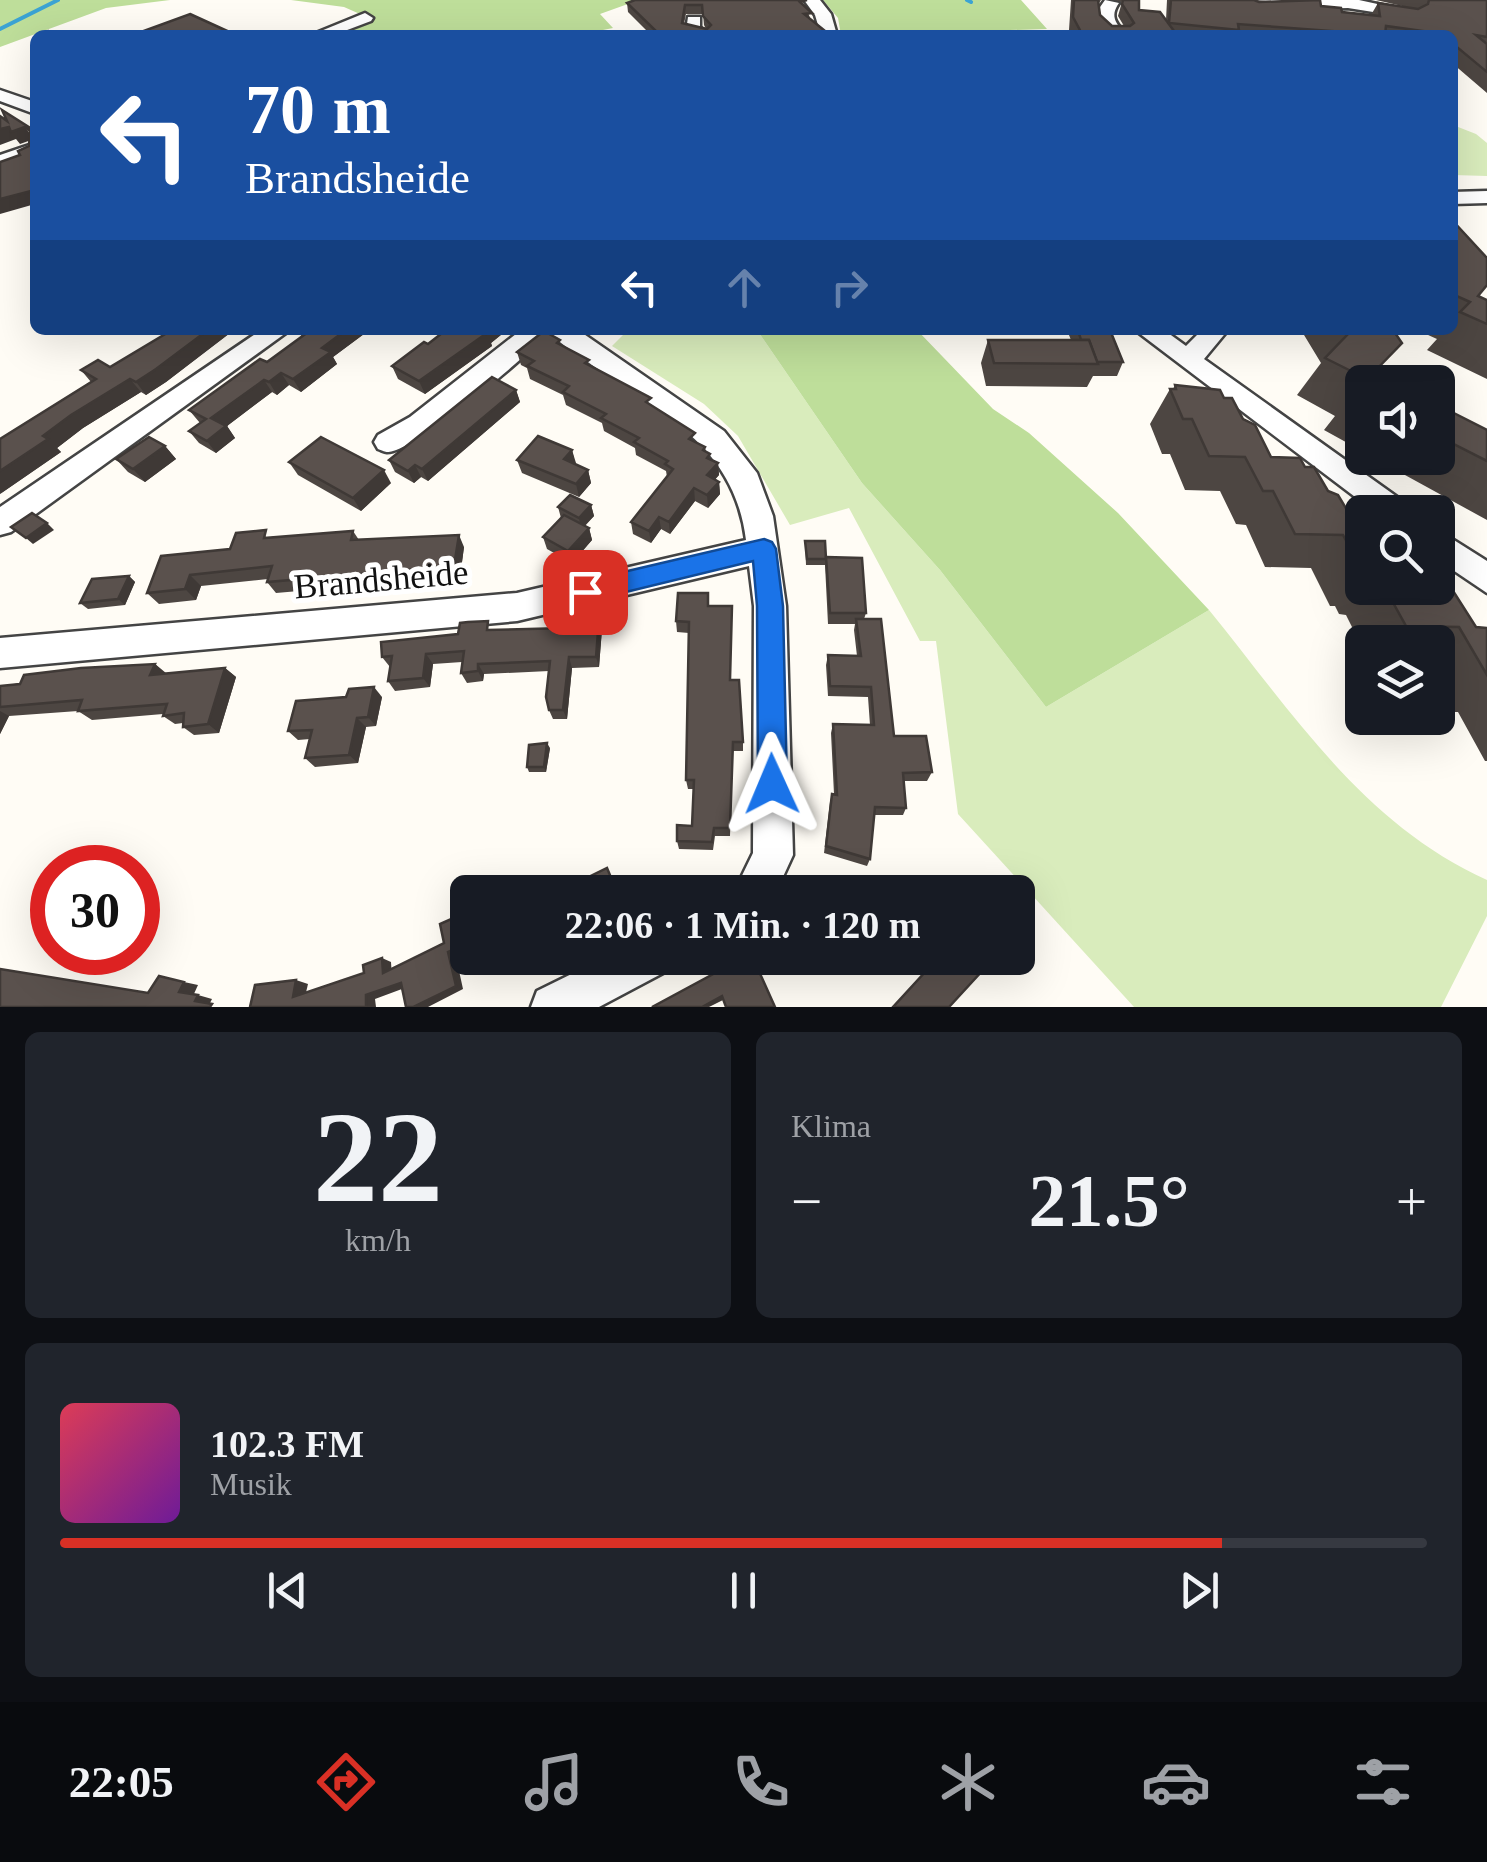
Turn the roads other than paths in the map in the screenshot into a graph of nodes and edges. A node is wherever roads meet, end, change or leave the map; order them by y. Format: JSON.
{"nodes":[{"id":1,"x":812,"y":0,"type":"edge"},
{"id":2,"x":1228,"y":0,"type":"edge"},
{"id":3,"x":1111,"y":2,"type":"dead end"},
{"id":4,"x":1347,"y":2,"type":"edge"},
{"id":5,"x":1412,"y":7,"type":"edge"},
{"id":6,"x":364,"y":18,"type":"dead end"},
{"id":7,"x":332,"y":30,"type":"edge"},
{"id":8,"x":828,"y":30,"type":"edge"},
{"id":9,"x":1112,"y":30,"type":"edge"},
{"id":10,"x":1402,"y":30,"type":"edge"},
{"id":11,"x":0,"y":95,"type":"edge"},
{"id":12,"x":30,"y":106,"type":"edge"},
{"id":13,"x":30,"y":150,"type":"edge"},
{"id":14,"x":0,"y":162,"type":"edge"},
{"id":15,"x":1487,"y":197,"type":"edge"},
{"id":16,"x":1458,"y":198,"type":"edge"},
{"id":17,"x":271,"y":335,"type":"edge"},
{"id":18,"x":531,"y":335,"type":"edge"},
{"id":19,"x":568,"y":335,"type":"edge"},
{"id":20,"x":1153,"y":335,"type":"edge"},
{"id":21,"x":1211,"y":335,"type":"edge"},
{"id":22,"x":1188,"y":360,"type":"junction"},
{"id":23,"x":388,"y":442,"type":"dead end"},
{"id":24,"x":1373,"y":495,"type":"edge"},
{"id":25,"x":0,"y":523,"type":"edge"},
{"id":26,"x":764,"y":549,"type":"junction"},
{"id":27,"x":1455,"y":555,"type":"edge"},
{"id":28,"x":1487,"y":579,"type":"edge"},
{"id":29,"x":0,"y":652,"type":"edge"},
{"id":30,"x":763,"y":875,"type":"edge"},
{"id":31,"x":615,"y":975,"type":"edge"},
{"id":32,"x":553,"y":1007,"type":"edge"}],
"edges":[{"from":1,"to":8,"type":"street"},
{"from":2,"to":4,"type":"street"},
{"from":3,"to":9,"type":"street"},
{"from":4,"to":5,"type":"street"},
{"from":5,"to":10,"type":"street"},
{"from":6,"to":7,"type":"street"},
{"from":11,"to":12,"type":"street"},
{"from":13,"to":14,"type":"street"},
{"from":15,"to":16,"type":"street"},
{"from":17,"to":25,"type":"street"},
{"from":18,"to":23,"type":"street"},
{"from":19,"to":26,"type":"street"},
{"from":20,"to":22,"type":"street"},
{"from":21,"to":22,"type":"street"},
{"from":22,"to":24,"type":"street"},
{"from":26,"to":29,"type":"street","name":"Brandsheide"},
{"from":26,"to":30,"type":"street"},
{"from":27,"to":28,"type":"street"},
{"from":31,"to":32,"type":"street"}]}
